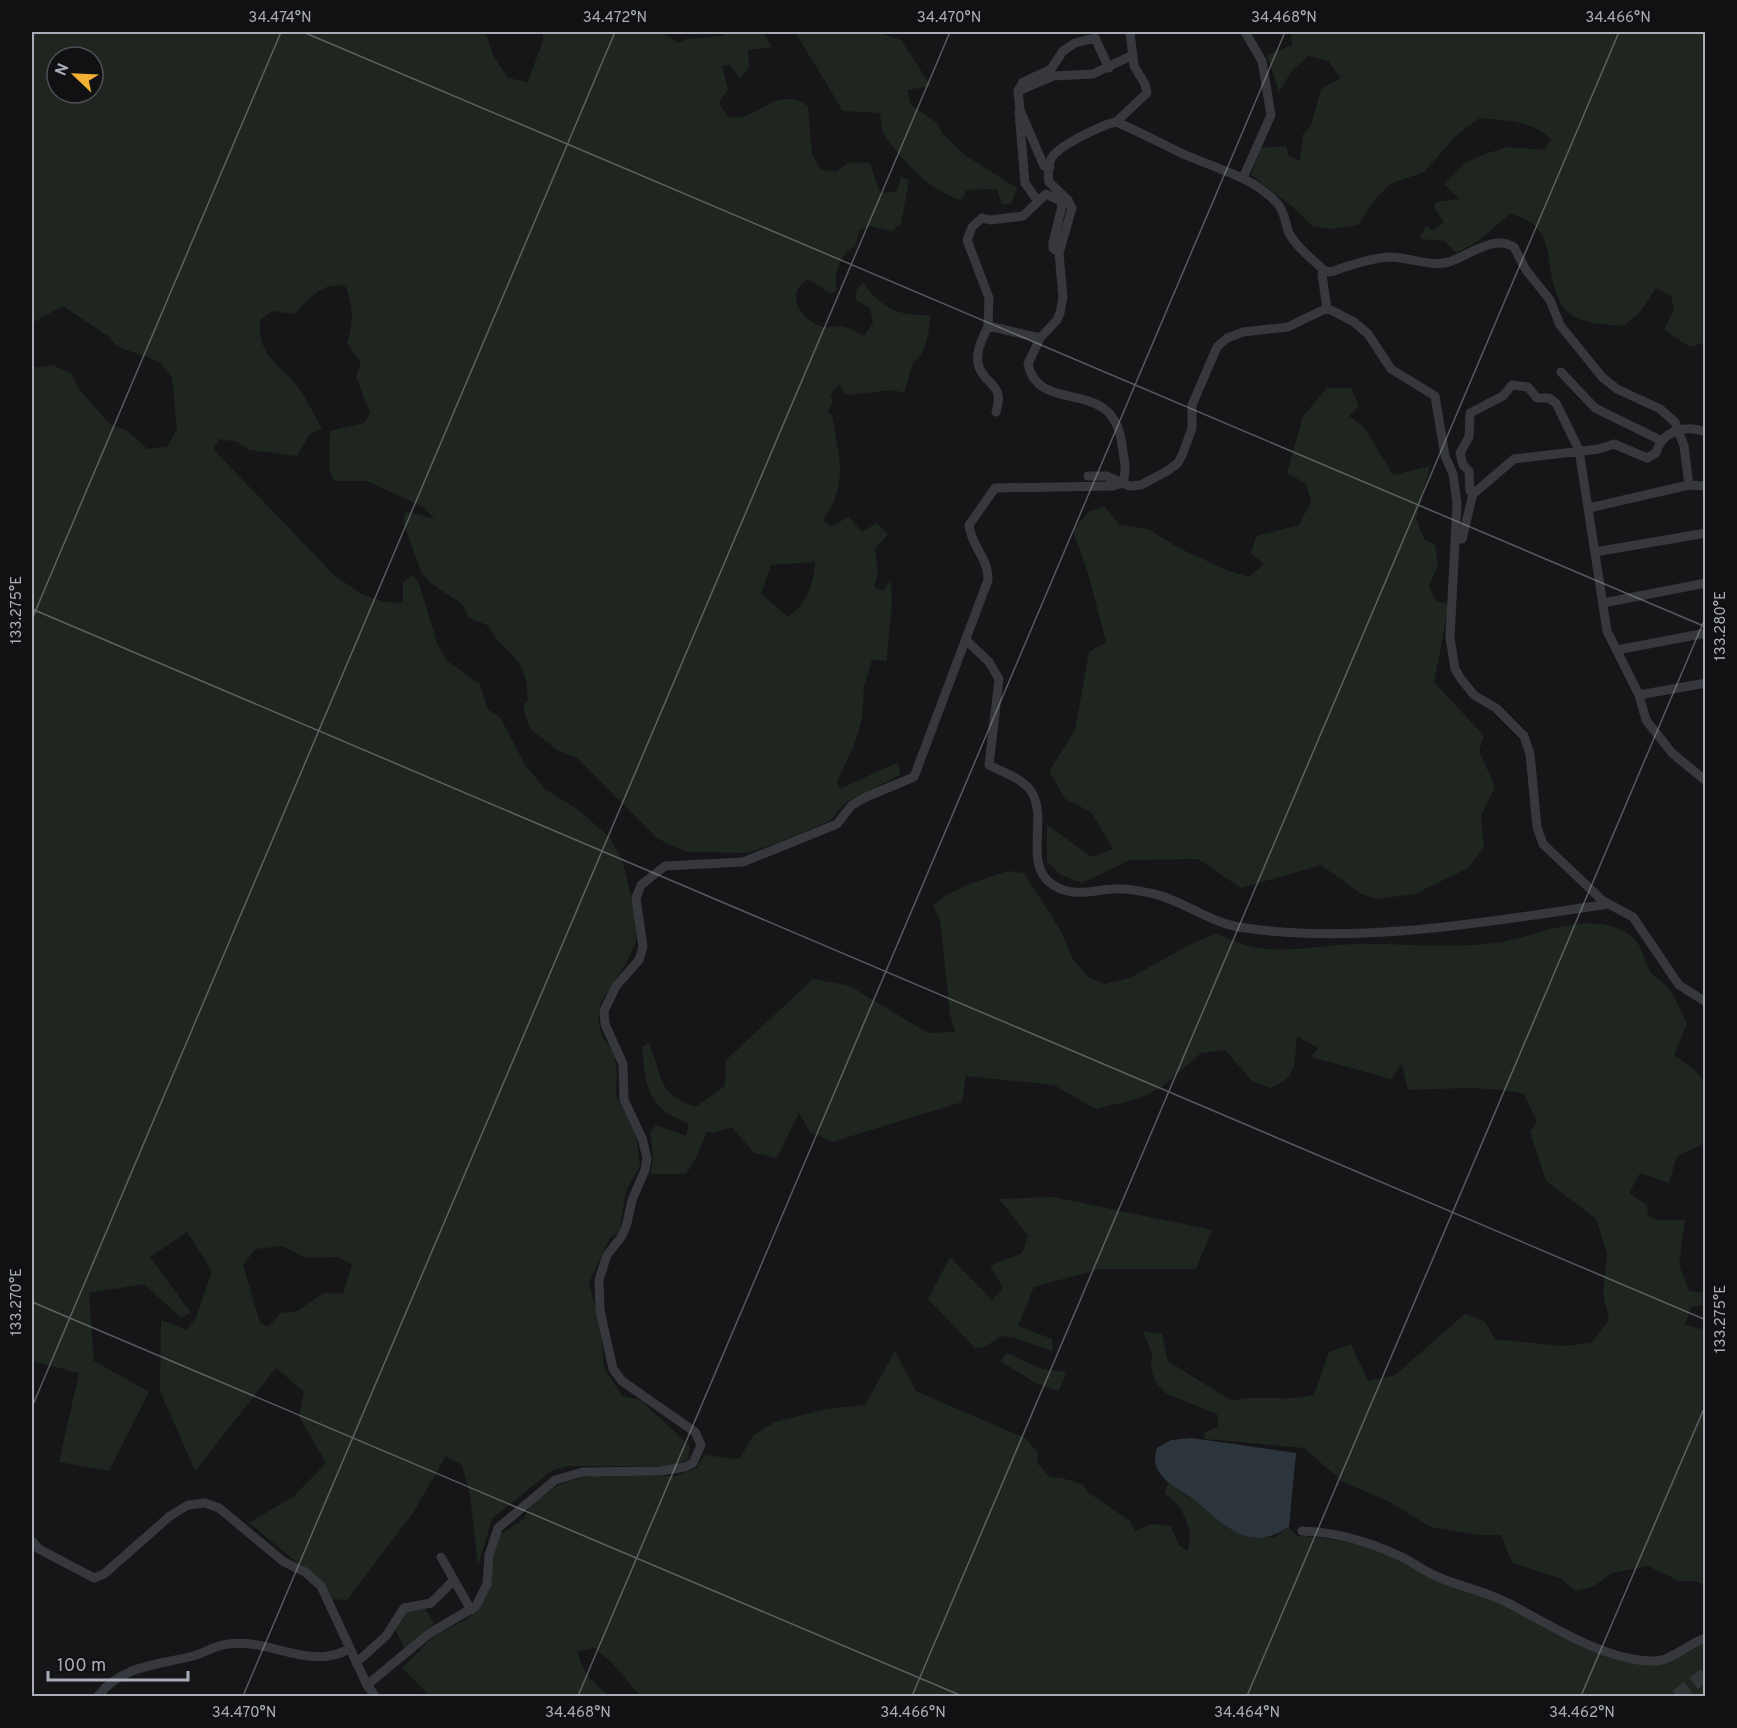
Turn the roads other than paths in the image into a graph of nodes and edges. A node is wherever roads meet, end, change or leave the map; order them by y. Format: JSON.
{"nodes":[{"id":1,"x":1130,"y":32,"type":"edge"},
{"id":2,"x":1245,"y":32,"type":"edge"},
{"id":3,"x":1133,"y":55,"type":"junction"},
{"id":4,"x":1109,"y":68,"type":"junction"},
{"id":5,"x":1018,"y":91,"type":"junction"},
{"id":6,"x":1020,"y":110,"type":"junction"},
{"id":7,"x":1116,"y":122,"type":"junction"},
{"id":8,"x":1050,"y":167,"type":"junction"},
{"id":9,"x":1243,"y":178,"type":"junction"},
{"id":10,"x":1037,"y":200,"type":"junction"},
{"id":11,"x":1059,"y":253,"type":"junction"},
{"id":12,"x":1324,"y":270,"type":"junction"},
{"id":13,"x":1327,"y":308,"type":"junction"},
{"id":14,"x":988,"y":326,"type":"junction"},
{"id":15,"x":1040,"y":338,"type":"junction"},
{"id":16,"x":1561,"y":372,"type":"dead end"},
{"id":17,"x":996,"y":412,"type":"dead end"},
{"id":18,"x":1679,"y":430,"type":"junction"},
{"id":19,"x":1706,"y":432,"type":"edge"},
{"id":20,"x":1660,"y":440,"type":"junction"},
{"id":21,"x":1579,"y":450,"type":"junction"},
{"id":22,"x":1088,"y":476,"type":"dead end"},
{"id":23,"x":1123,"y":483,"type":"junction"},
{"id":24,"x":1689,"y":485,"type":"junction"},
{"id":25,"x":1706,"y":486,"type":"edge"},
{"id":26,"x":1473,"y":494,"type":"junction"},
{"id":27,"x":1588,"y":508,"type":"junction"},
{"id":28,"x":1706,"y":533,"type":"edge"},
{"id":29,"x":1457,"y":539,"type":"junction"},
{"id":30,"x":1595,"y":552,"type":"junction"},
{"id":31,"x":1706,"y":583,"type":"edge"},
{"id":32,"x":1603,"y":603,"type":"junction"},
{"id":33,"x":1706,"y":633,"type":"edge"},
{"id":34,"x":966,"y":640,"type":"junction"},
{"id":35,"x":1617,"y":650,"type":"junction"},
{"id":36,"x":1706,"y":683,"type":"edge"},
{"id":37,"x":1639,"y":695,"type":"junction"},
{"id":38,"x":1706,"y":781,"type":"edge"},
{"id":39,"x":1612,"y":904,"type":"junction"},
{"id":40,"x":1706,"y":1002,"type":"edge"},
{"id":41,"x":1302,"y":1531,"type":"dead end"},
{"id":42,"x":32,"y":1541,"type":"edge"},
{"id":43,"x":441,"y":1557,"type":"dead end"},
{"id":44,"x":454,"y":1580,"type":"junction"},
{"id":45,"x":471,"y":1610,"type":"junction"},
{"id":46,"x":1706,"y":1638,"type":"edge"},
{"id":47,"x":349,"y":1649,"type":"junction"},
{"id":48,"x":356,"y":1663,"type":"junction"},
{"id":49,"x":367,"y":1685,"type":"junction"},
{"id":50,"x":98,"y":1696,"type":"edge"},
{"id":51,"x":375,"y":1696,"type":"edge"}],
"edges":[{"from":1,"to":3,"type":"street"},
{"from":2,"to":9,"type":"street"},
{"from":3,"to":4,"type":"street"},
{"from":3,"to":7,"type":"street"},
{"from":4,"to":5,"type":"street"},
{"from":4,"to":5,"type":"street"},
{"from":5,"to":6,"type":"street"},
{"from":6,"to":8,"type":"street"},
{"from":6,"to":10,"type":"street"},
{"from":7,"to":8,"type":"street"},
{"from":7,"to":9,"type":"street"},
{"from":8,"to":11,"type":"street"},
{"from":9,"to":12,"type":"street"},
{"from":10,"to":11,"type":"street"},
{"from":10,"to":14,"type":"street"},
{"from":11,"to":15,"type":"street"},
{"from":12,"to":13,"type":"street"},
{"from":12,"to":18,"type":"street"},
{"from":13,"to":23,"type":"street"},
{"from":13,"to":29,"type":"street"},
{"from":14,"to":15,"type":"street"},
{"from":14,"to":17,"type":"street"},
{"from":15,"to":23,"type":"street"},
{"from":16,"to":20,"type":"street"},
{"from":18,"to":19,"type":"street"},
{"from":18,"to":20,"type":"street"},
{"from":18,"to":24,"type":"street"},
{"from":20,"to":21,"type":"street"},
{"from":21,"to":26,"type":"street"},
{"from":21,"to":26,"type":"street"},
{"from":21,"to":27,"type":"street"},
{"from":22,"to":23,"type":"street"},
{"from":23,"to":34,"type":"street"},
{"from":24,"to":25,"type":"street"},
{"from":24,"to":27,"type":"street"},
{"from":26,"to":29,"type":"street"},
{"from":27,"to":30,"type":"street"},
{"from":28,"to":30,"type":"street"},
{"from":29,"to":39,"type":"street"},
{"from":30,"to":32,"type":"street"},
{"from":31,"to":32,"type":"street"},
{"from":32,"to":35,"type":"street"},
{"from":33,"to":35,"type":"street"},
{"from":34,"to":39,"type":"street"},
{"from":34,"to":45,"type":"street"},
{"from":35,"to":37,"type":"street"},
{"from":36,"to":37,"type":"street"},
{"from":37,"to":38,"type":"street"},
{"from":39,"to":40,"type":"street"},
{"from":41,"to":46,"type":"street"},
{"from":42,"to":47,"type":"street"},
{"from":43,"to":44,"type":"street"},
{"from":44,"to":45,"type":"street"},
{"from":44,"to":48,"type":"street"},
{"from":45,"to":49,"type":"street"},
{"from":47,"to":48,"type":"street"},
{"from":47,"to":50,"type":"street"},
{"from":48,"to":49,"type":"street"},
{"from":49,"to":51,"type":"street"}]}
